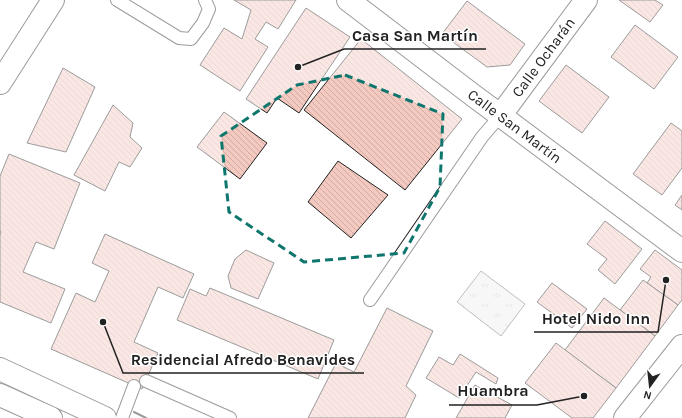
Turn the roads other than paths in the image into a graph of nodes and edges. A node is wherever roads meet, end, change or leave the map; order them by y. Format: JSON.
{"nodes":[{"id":1,"x":53,"y":0,"type":"edge"},
{"id":2,"x":117,"y":0,"type":"edge"},
{"id":3,"x":205,"y":0,"type":"edge"},
{"id":4,"x":348,"y":0,"type":"edge"},
{"id":5,"x":586,"y":0,"type":"edge"},
{"id":6,"x":0,"y":83,"type":"edge"},
{"id":7,"x":500,"y":116,"type":"junction"},
{"id":8,"x":682,"y":251,"type":"edge"},
{"id":9,"x":370,"y":300,"type":"dead end"},
{"id":10,"x":682,"y":346,"type":"edge"},
{"id":11,"x":0,"y":369,"type":"edge"},
{"id":12,"x":146,"y":381,"type":"dead end"},
{"id":13,"x":134,"y":386,"type":"dead end"},
{"id":14,"x":0,"y":395,"type":"edge"},
{"id":15,"x":51,"y":418,"type":"edge"},
{"id":16,"x":105,"y":418,"type":"edge"},
{"id":17,"x":122,"y":418,"type":"edge"},
{"id":18,"x":230,"y":418,"type":"edge"},
{"id":19,"x":625,"y":418,"type":"edge"}],
"edges":[{"from":1,"to":6,"type":"street"},
{"from":2,"to":3,"type":"lane"},
{"from":4,"to":7,"type":"street","name":"Calle San Martín"},
{"from":5,"to":7,"type":"street","name":"Calle Ocharán"},
{"from":7,"to":8,"type":"street","name":"Calle San Martín"},
{"from":7,"to":9,"type":"lane"},
{"from":10,"to":19,"type":"street"},
{"from":11,"to":16,"type":"street"},
{"from":12,"to":18,"type":"lane"},
{"from":13,"to":17,"type":"lane"},
{"from":14,"to":15,"type":"street"}]}
